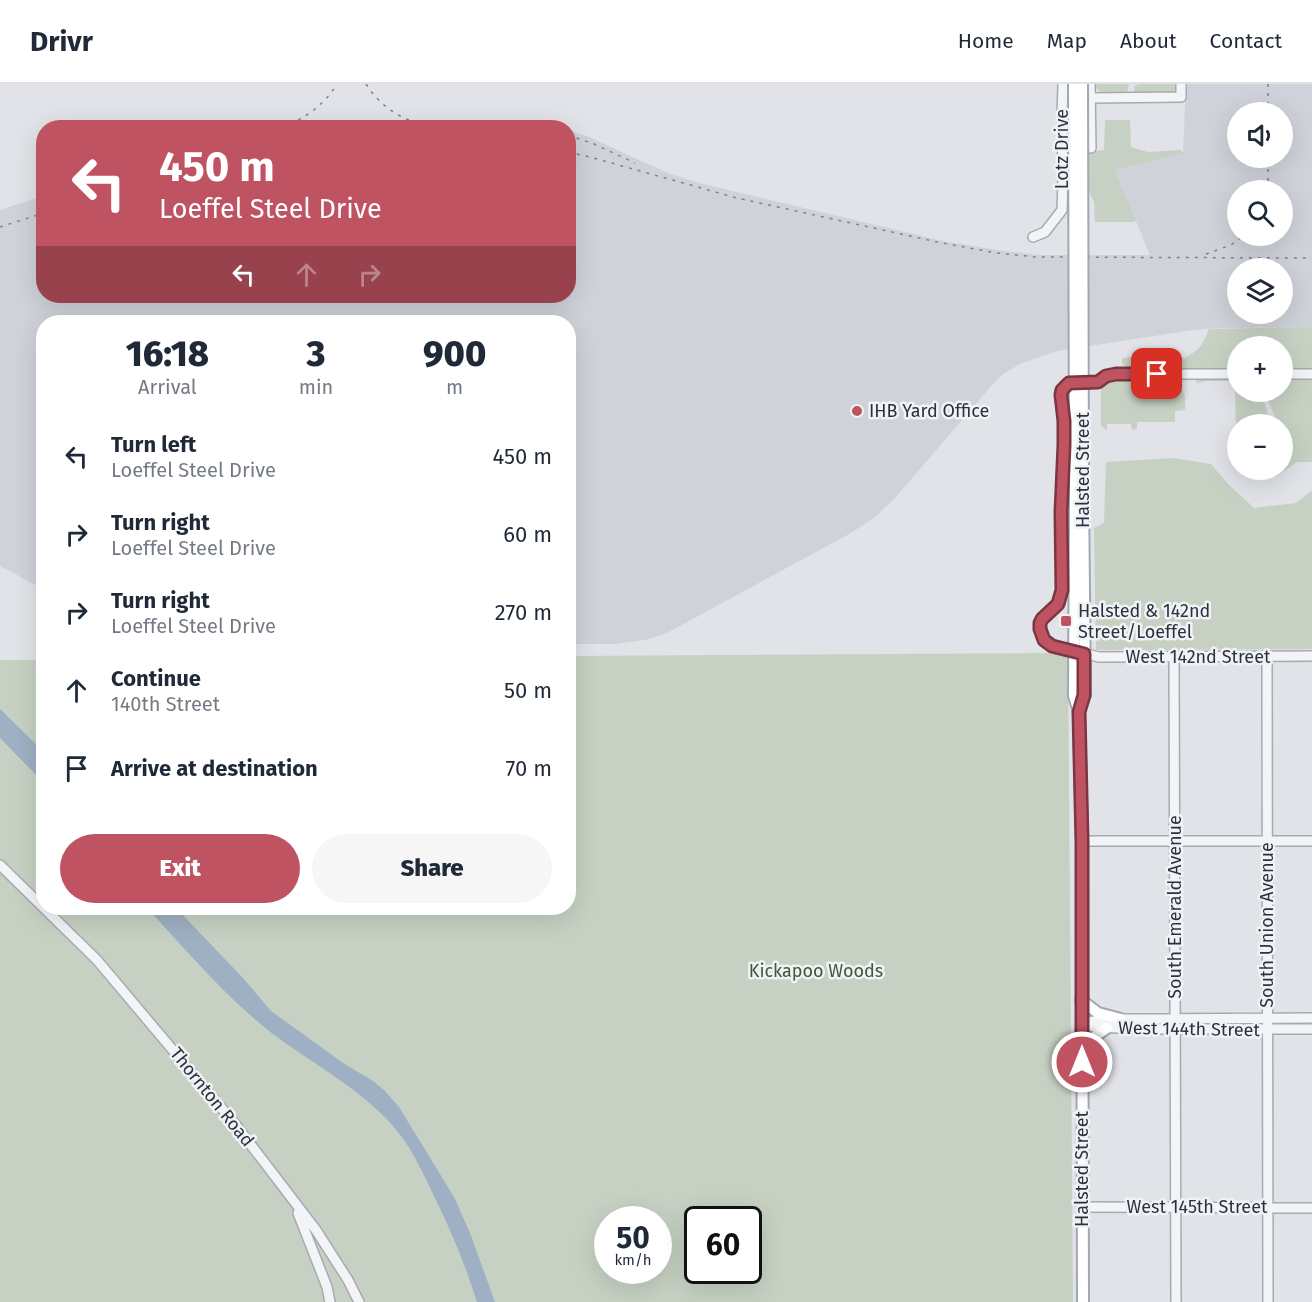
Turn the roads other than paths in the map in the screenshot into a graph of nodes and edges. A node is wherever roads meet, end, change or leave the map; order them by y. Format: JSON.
{"nodes":[{"id":1,"x":1063,"y":84,"type":"edge"},
{"id":2,"x":1074,"y":84,"type":"edge"},
{"id":3,"x":1082,"y":84,"type":"edge"},
{"id":4,"x":1090,"y":84,"type":"edge"},
{"id":5,"x":1181,"y":84,"type":"edge"},
{"id":6,"x":1091,"y":98,"type":"junction"},
{"id":7,"x":1091,"y":148,"type":"dead end"},
{"id":8,"x":1033,"y":237,"type":"dead end"},
{"id":9,"x":1227,"y":374,"type":"edge"},
{"id":10,"x":1293,"y":374,"type":"edge"},
{"id":11,"x":1312,"y":374,"type":"edge"},
{"id":12,"x":1079,"y":487,"type":"junction"},
{"id":13,"x":1079,"y":653,"type":"junction"},
{"id":14,"x":1267,"y":656,"type":"junction"},
{"id":15,"x":1312,"y":656,"type":"edge"},
{"id":16,"x":1174,"y":657,"type":"junction"},
{"id":17,"x":1267,"y":840,"type":"junction"},
{"id":18,"x":1082,"y":841,"type":"junction"},
{"id":19,"x":1175,"y":841,"type":"junction"},
{"id":20,"x":1312,"y":841,"type":"edge"},
{"id":21,"x":0,"y":865,"type":"edge"},
{"id":22,"x":36,"y":900,"type":"edge"},
{"id":23,"x":51,"y":915,"type":"edge"},
{"id":24,"x":1082,"y":1000,"type":"junction"},
{"id":25,"x":1175,"y":1018,"type":"junction"},
{"id":26,"x":1268,"y":1018,"type":"junction"},
{"id":27,"x":1312,"y":1018,"type":"edge"},
{"id":28,"x":1121,"y":1019,"type":"junction"},
{"id":29,"x":1082,"y":1024,"type":"junction"},
{"id":30,"x":1107,"y":1028,"type":"junction"},
{"id":31,"x":1175,"y":1029,"type":"junction"},
{"id":32,"x":1268,"y":1029,"type":"junction"},
{"id":33,"x":1312,"y":1029,"type":"edge"},
{"id":34,"x":1082,"y":1054,"type":"junction"},
{"id":35,"x":294,"y":1202,"type":"junction"},
{"id":36,"x":1082,"y":1207,"type":"junction"},
{"id":37,"x":1268,"y":1207,"type":"junction"},
{"id":38,"x":1175,"y":1208,"type":"junction"},
{"id":39,"x":1312,"y":1208,"type":"edge"},
{"id":40,"x":330,"y":1302,"type":"edge"},
{"id":41,"x":359,"y":1302,"type":"edge"},
{"id":42,"x":1083,"y":1302,"type":"edge"},
{"id":43,"x":1176,"y":1302,"type":"edge"},
{"id":44,"x":1268,"y":1302,"type":"edge"}],
"edges":[{"from":1,"to":8,"type":"street","name":"Lotz Drive"},
{"from":2,"to":12,"type":"main road","name":"Halsted Street","bridge":true},
{"from":3,"to":12,"type":"main road","name":"Halsted Street","bridge":true},
{"from":4,"to":6,"type":"street"},
{"from":5,"to":6,"type":"street"},
{"from":6,"to":7,"type":"street"},
{"from":9,"to":13,"type":"street","name":"West 142nd Street"},
{"from":10,"to":11,"type":"street"},
{"from":12,"to":13,"type":"main road","name":"Halsted Street"},
{"from":13,"to":16,"type":"street","name":"West 142nd Street"},
{"from":13,"to":18,"type":"main road","name":"Halsted Street"},
{"from":14,"to":15,"type":"street","name":"West 142nd Street"},
{"from":14,"to":16,"type":"street","name":"West 142nd Street"},
{"from":14,"to":17,"type":"street","name":"South Union Avenue"},
{"from":16,"to":19,"type":"street","name":"South Emerald Avenue"},
{"from":17,"to":19,"type":"street"},
{"from":17,"to":20,"type":"street"},
{"from":17,"to":26,"type":"street","name":"South Union Avenue"},
{"from":18,"to":19,"type":"street"},
{"from":18,"to":24,"type":"main road","name":"Halsted Street"},
{"from":19,"to":25,"type":"street","name":"South Emerald Avenue"},
{"from":21,"to":22,"type":"street","name":"Thornton Road"},
{"from":23,"to":35,"type":"street","name":"Thornton Road"},
{"from":24,"to":28,"type":"main road"},
{"from":24,"to":29,"type":"main road","name":"Halsted Street"},
{"from":25,"to":26,"type":"street","name":"West 144th Street"},
{"from":25,"to":28,"type":"street","name":"West 144th Street"},
{"from":25,"to":31,"type":"street","name":"South Emerald Avenue"},
{"from":26,"to":27,"type":"street","name":"West 144th Street"},
{"from":26,"to":32,"type":"street","name":"South Union Avenue"},
{"from":28,"to":29,"type":"street","name":"West 144th Street"},
{"from":29,"to":30,"type":"street","name":"West 144th Street"},
{"from":29,"to":34,"type":"main road","name":"Halsted Street"},
{"from":30,"to":31,"type":"street","name":"West 144th Street"},
{"from":30,"to":34,"type":"main road"},
{"from":31,"to":32,"type":"street","name":"West 144th Street"},
{"from":31,"to":38,"type":"street","name":"South Emerald Avenue"},
{"from":32,"to":33,"type":"street","name":"West 144th Street"},
{"from":32,"to":37,"type":"street","name":"South Union Avenue"},
{"from":34,"to":36,"type":"main road","name":"Halsted Street"},
{"from":35,"to":40,"type":"street"},
{"from":35,"to":41,"type":"street","name":"Thornton Road"},
{"from":36,"to":38,"type":"street","name":"West 145th Street"},
{"from":36,"to":42,"type":"main road","name":"Halsted Street"},
{"from":37,"to":38,"type":"street","name":"West 145th Street"},
{"from":37,"to":39,"type":"street","name":"West 145th Street"},
{"from":37,"to":44,"type":"street","name":"South Union Avenue"},
{"from":38,"to":43,"type":"street","name":"South Emerald Avenue"}]}
